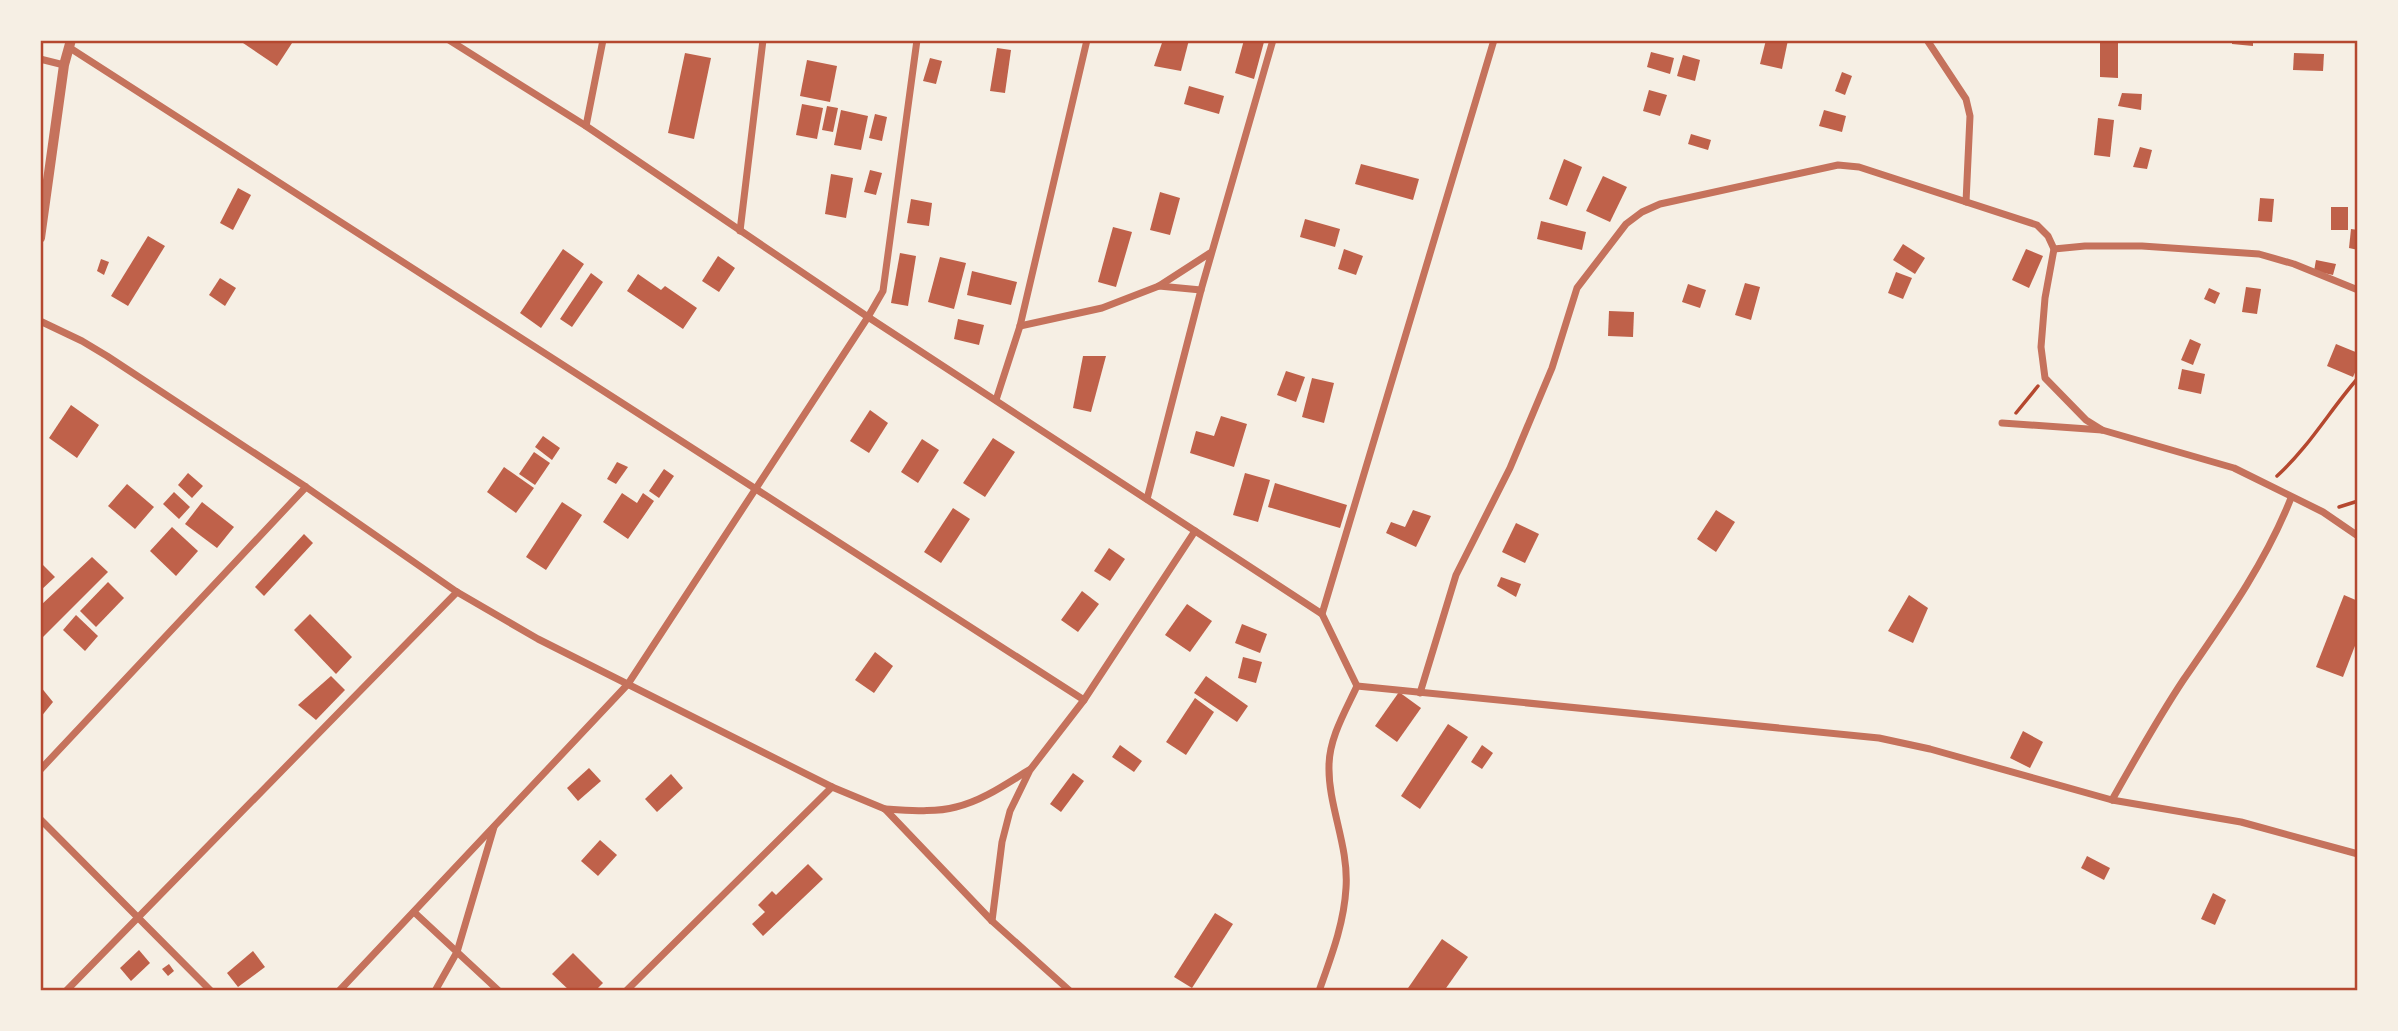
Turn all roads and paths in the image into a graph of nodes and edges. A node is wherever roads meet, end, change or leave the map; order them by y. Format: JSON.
{"nodes":[{"id":1,"x":449,"y":40,"type":"edge"},
{"id":2,"x":603,"y":40,"type":"edge"},
{"id":3,"x":763,"y":40,"type":"edge"},
{"id":4,"x":917,"y":40,"type":"edge"},
{"id":5,"x":1087,"y":40,"type":"edge"},
{"id":6,"x":1273,"y":40,"type":"edge"},
{"id":7,"x":1494,"y":40,"type":"edge"},
{"id":8,"x":1927,"y":40,"type":"edge"},
{"id":9,"x":70,"y":44,"type":"edge"},
{"id":10,"x":40,"y":59,"type":"edge"},
{"id":11,"x":64,"y":65,"type":"junction"},
{"id":12,"x":586,"y":126,"type":"junction"},
{"id":13,"x":1966,"y":202,"type":"junction"},
{"id":14,"x":740,"y":231,"type":"junction"},
{"id":15,"x":40,"y":238,"type":"edge"},
{"id":16,"x":2054,"y":249,"type":"junction"},
{"id":17,"x":1211,"y":253,"type":"junction"},
{"id":18,"x":1159,"y":286,"type":"junction"},
{"id":19,"x":1201,"y":290,"type":"junction"},
{"id":20,"x":2358,"y":290,"type":"edge"},
{"id":21,"x":868,"y":317,"type":"junction"},
{"id":22,"x":40,"y":321,"type":"edge"},
{"id":23,"x":1020,"y":326,"type":"junction"},
{"id":24,"x":2045,"y":378,"type":"junction"},
{"id":25,"x":2358,"y":378,"type":"edge"},
{"id":26,"x":996,"y":400,"type":"junction"},
{"id":27,"x":2005,"y":423,"type":"joint"},
{"id":28,"x":2102,"y":429,"type":"junction"},
{"id":29,"x":2268,"y":484,"type":"junction"},
{"id":30,"x":306,"y":487,"type":"junction"},
{"id":31,"x":756,"y":489,"type":"junction"},
{"id":32,"x":2291,"y":498,"type":"junction"},
{"id":33,"x":1147,"y":499,"type":"junction"},
{"id":34,"x":2358,"y":501,"type":"edge"},
{"id":35,"x":2323,"y":512,"type":"junction"},
{"id":36,"x":1195,"y":531,"type":"junction"},
{"id":37,"x":2358,"y":536,"type":"edge"},
{"id":38,"x":457,"y":592,"type":"junction"},
{"id":39,"x":1322,"y":614,"type":"junction"},
{"id":40,"x":628,"y":684,"type":"junction"},
{"id":41,"x":1357,"y":686,"type":"junction"},
{"id":42,"x":1420,"y":693,"type":"junction"},
{"id":43,"x":1084,"y":699,"type":"junction"},
{"id":44,"x":40,"y":770,"type":"edge"},
{"id":45,"x":1030,"y":770,"type":"junction"},
{"id":46,"x":832,"y":787,"type":"junction"},
{"id":47,"x":2112,"y":800,"type":"junction"},
{"id":48,"x":885,"y":809,"type":"junction"},
{"id":49,"x":40,"y":820,"type":"edge"},
{"id":50,"x":495,"y":826,"type":"junction"},
{"id":51,"x":2358,"y":855,"type":"edge"},
{"id":52,"x":414,"y":912,"type":"junction"},
{"id":53,"x":138,"y":918,"type":"junction"},
{"id":54,"x":992,"y":921,"type":"junction"},
{"id":55,"x":457,"y":952,"type":"junction"},
{"id":56,"x":66,"y":991,"type":"edge"},
{"id":57,"x":211,"y":991,"type":"edge"},
{"id":58,"x":339,"y":991,"type":"edge"},
{"id":59,"x":435,"y":991,"type":"edge"},
{"id":60,"x":499,"y":991,"type":"edge"},
{"id":61,"x":625,"y":991,"type":"edge"},
{"id":62,"x":1070,"y":991,"type":"edge"},
{"id":63,"x":1319,"y":991,"type":"edge"}],
"edges":[{"from":1,"to":12,"type":"street"},
{"from":2,"to":12,"type":"street"},
{"from":3,"to":14,"type":"street"},
{"from":4,"to":21,"type":"street"},
{"from":5,"to":23,"type":"street"},
{"from":6,"to":17,"type":"street"},
{"from":7,"to":39,"type":"street"},
{"from":8,"to":13,"type":"street"},
{"from":9,"to":11,"type":"street"},
{"from":9,"to":31,"type":"street"},
{"from":10,"to":11,"type":"street"},
{"from":11,"to":15,"type":"street"},
{"from":12,"to":14,"type":"street"},
{"from":13,"to":16,"type":"street"},
{"from":13,"to":42,"type":"street"},
{"from":14,"to":21,"type":"street"},
{"from":16,"to":20,"type":"street"},
{"from":16,"to":24,"type":"street"},
{"from":17,"to":18,"type":"street"},
{"from":17,"to":19,"type":"street"},
{"from":18,"to":19,"type":"street"},
{"from":18,"to":23,"type":"street"},
{"from":19,"to":33,"type":"street"},
{"from":21,"to":26,"type":"street"},
{"from":21,"to":31,"type":"street"},
{"from":22,"to":30,"type":"street"},
{"from":23,"to":26,"type":"street"},
{"from":24,"to":27,"type":"path"},
{"from":24,"to":28,"type":"street"},
{"from":25,"to":29,"type":"path"},
{"from":26,"to":33,"type":"street"},
{"from":27,"to":28,"type":"street"},
{"from":28,"to":29,"type":"street"},
{"from":29,"to":32,"type":"street"},
{"from":30,"to":38,"type":"street"},
{"from":30,"to":44,"type":"street"},
{"from":31,"to":40,"type":"street"},
{"from":31,"to":43,"type":"street"},
{"from":32,"to":35,"type":"street"},
{"from":32,"to":47,"type":"street"},
{"from":33,"to":36,"type":"street"},
{"from":34,"to":35,"type":"path"},
{"from":35,"to":37,"type":"street"},
{"from":36,"to":39,"type":"street"},
{"from":36,"to":43,"type":"street"},
{"from":38,"to":40,"type":"street"},
{"from":38,"to":53,"type":"street"},
{"from":39,"to":41,"type":"street"},
{"from":40,"to":46,"type":"street"},
{"from":40,"to":50,"type":"street"},
{"from":41,"to":42,"type":"street"},
{"from":41,"to":63,"type":"street"},
{"from":42,"to":47,"type":"street"},
{"from":43,"to":45,"type":"street"},
{"from":45,"to":48,"type":"street"},
{"from":45,"to":54,"type":"street"},
{"from":46,"to":48,"type":"street"},
{"from":46,"to":61,"type":"street"},
{"from":47,"to":51,"type":"street"},
{"from":48,"to":54,"type":"street"},
{"from":49,"to":53,"type":"street"},
{"from":50,"to":52,"type":"street"},
{"from":50,"to":55,"type":"street"},
{"from":52,"to":55,"type":"street"},
{"from":52,"to":58,"type":"street"},
{"from":53,"to":56,"type":"street"},
{"from":53,"to":57,"type":"street"},
{"from":54,"to":62,"type":"street"},
{"from":55,"to":59,"type":"street"},
{"from":55,"to":60,"type":"street"}]}
